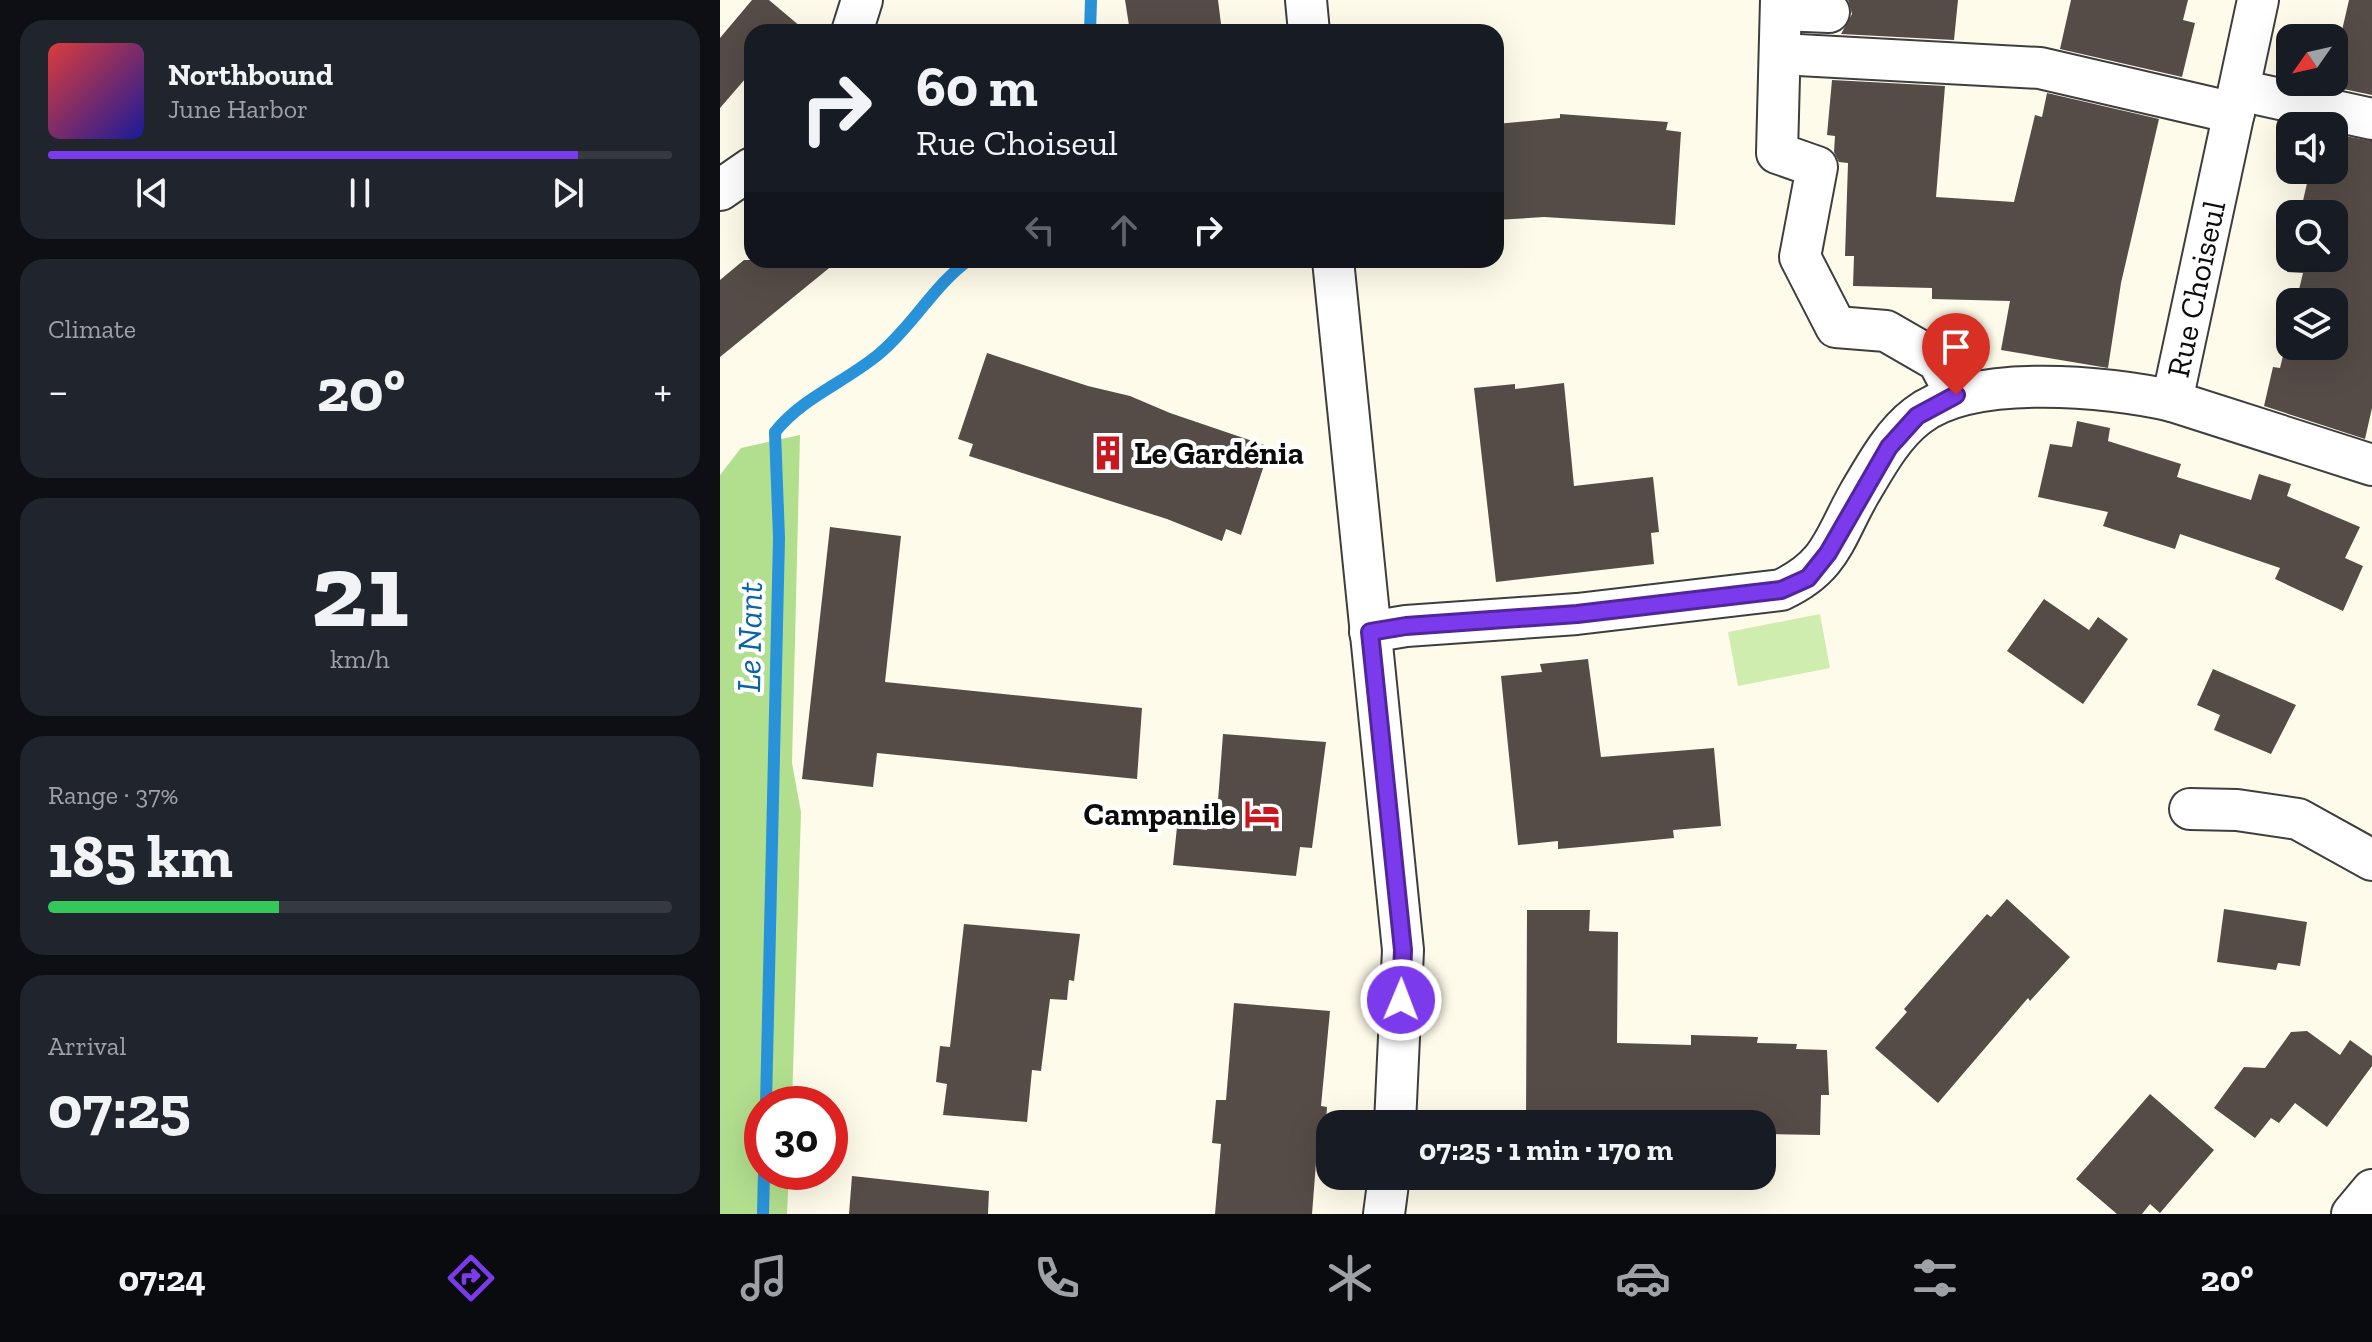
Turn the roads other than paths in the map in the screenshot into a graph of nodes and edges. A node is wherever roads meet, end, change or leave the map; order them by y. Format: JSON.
{"nodes":[{"id":1,"x":862,"y":0,"type":"edge"},
{"id":2,"x":1306,"y":0,"type":"edge"},
{"id":3,"x":2258,"y":0,"type":"edge"},
{"id":4,"x":1782,"y":3,"type":"edge"},
{"id":5,"x":1829,"y":12,"type":"dead end"},
{"id":6,"x":854,"y":24,"type":"edge"},
{"id":7,"x":1308,"y":24,"type":"edge"},
{"id":8,"x":1780,"y":54,"type":"junction"},
{"id":9,"x":2236,"y":102,"type":"junction"},
{"id":10,"x":2372,"y":119,"type":"edge"},
{"id":11,"x":744,"y":173,"type":"edge"},
{"id":12,"x":720,"y":189,"type":"edge"},
{"id":13,"x":1334,"y":268,"type":"edge"},
{"id":14,"x":1947,"y":378,"type":"junction"},
{"id":15,"x":2172,"y":401,"type":"junction"},
{"id":16,"x":2372,"y":465,"type":"edge"},
{"id":17,"x":1370,"y":632,"type":"junction"},
{"id":18,"x":2190,"y":809,"type":"dead end"},
{"id":19,"x":2372,"y":860,"type":"edge"},
{"id":20,"x":1396,"y":1110,"type":"edge"},
{"id":21,"x":1387,"y":1190,"type":"edge"},
{"id":22,"x":2372,"y":1190,"type":"edge"},
{"id":23,"x":1384,"y":1214,"type":"edge"},
{"id":24,"x":2352,"y":1214,"type":"edge"}],
"edges":[{"from":1,"to":6,"type":"street"},
{"from":2,"to":7,"type":"street"},
{"from":3,"to":9,"type":"street","name":"Rue Choiseul"},
{"from":4,"to":5,"type":"street"},
{"from":4,"to":8,"type":"street"},
{"from":8,"to":9,"type":"street"},
{"from":8,"to":14,"type":"street"},
{"from":9,"to":10,"type":"street"},
{"from":9,"to":15,"type":"street","name":"Rue Choiseul"},
{"from":11,"to":12,"type":"street"},
{"from":13,"to":17,"type":"street"},
{"from":14,"to":15,"type":"street","name":"Rue Choiseul"},
{"from":14,"to":17,"type":"street","name":"Rue Choiseul"},
{"from":15,"to":16,"type":"street"},
{"from":17,"to":20,"type":"street"},
{"from":18,"to":19,"type":"street"},
{"from":21,"to":23,"type":"street"},
{"from":22,"to":24,"type":"street"}]}
